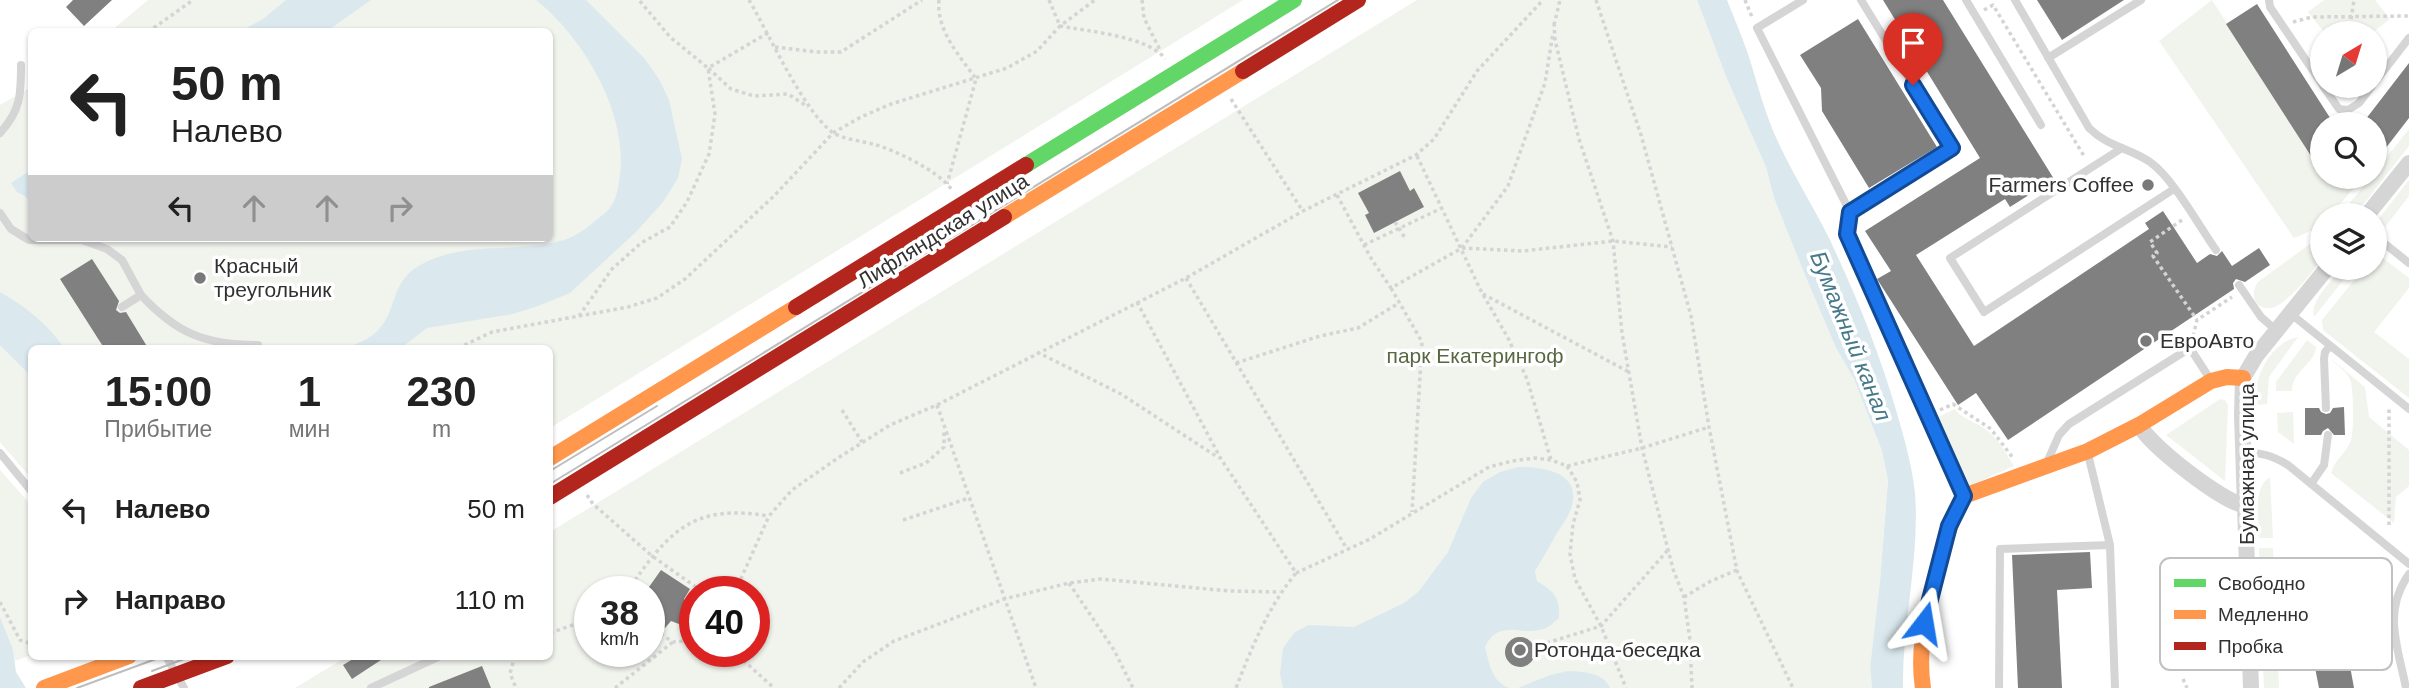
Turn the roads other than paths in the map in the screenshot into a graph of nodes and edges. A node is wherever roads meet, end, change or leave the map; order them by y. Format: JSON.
{"nodes":[{"id":1,"x":1294,"y":0,"type":"edge"},
{"id":2,"x":1357,"y":0,"type":"edge"},
{"id":3,"x":1803,"y":0,"type":"edge"},
{"id":4,"x":1861,"y":0,"type":"edge"},
{"id":5,"x":1966,"y":0,"type":"edge"},
{"id":6,"x":2015,"y":0,"type":"edge"},
{"id":7,"x":2141,"y":0,"type":"edge"},
{"id":8,"x":2269,"y":0,"type":"edge"},
{"id":9,"x":2409,"y":38,"type":"edge"},
{"id":10,"x":2048,"y":58,"type":"junction"},
{"id":11,"x":21,"y":65,"type":"dead end"},
{"id":12,"x":2310,"y":66,"type":"edge"},
{"id":13,"x":2387,"y":66,"type":"edge"},
{"id":14,"x":2332,"y":98,"type":"edge"},
{"id":15,"x":2363,"y":98,"type":"edge"},
{"id":16,"x":2041,"y":125,"type":"dead end"},
{"id":17,"x":0,"y":133,"type":"edge"},
{"id":18,"x":2122,"y":148,"type":"junction"},
{"id":19,"x":2409,"y":163,"type":"edge"},
{"id":20,"x":2174,"y":189,"type":"junction"},
{"id":21,"x":2377,"y":203,"type":"edge"},
{"id":22,"x":1850,"y":212,"type":"junction"},
{"id":23,"x":0,"y":213,"type":"edge"},
{"id":24,"x":28,"y":239,"type":"edge"},
{"id":25,"x":88,"y":242,"type":"edge"},
{"id":26,"x":2387,"y":246,"type":"edge"},
{"id":27,"x":2216,"y":250,"type":"dead end"},
{"id":28,"x":2409,"y":263,"type":"edge"},
{"id":29,"x":2318,"y":280,"type":"edge"},
{"id":30,"x":2241,"y":287,"type":"road end"},
{"id":31,"x":141,"y":295,"type":"junction"},
{"id":32,"x":122,"y":307,"type":"dead end"},
{"id":33,"x":2291,"y":314,"type":"junction"},
{"id":34,"x":2277,"y":331,"type":"junction"},
{"id":35,"x":258,"y":345,"type":"dead end"},
{"id":36,"x":2330,"y":346,"type":"junction"},
{"id":37,"x":2244,"y":378,"type":"junction"},
{"id":38,"x":2211,"y":381,"type":"junction"},
{"id":39,"x":2326,"y":408,"type":"dead end"},
{"id":40,"x":2409,"y":409,"type":"edge"},
{"id":41,"x":2139,"y":425,"type":"junction"},
{"id":42,"x":2328,"y":435,"type":"dead end"},
{"id":43,"x":2088,"y":451,"type":"junction"},
{"id":44,"x":0,"y":453,"type":"edge"},
{"id":45,"x":2244,"y":453,"type":"junction"},
{"id":46,"x":553,"y":456,"type":"edge"},
{"id":47,"x":2045,"y":466,"type":"junction"},
{"id":48,"x":2311,"y":484,"type":"junction"},
{"id":49,"x":28,"y":487,"type":"edge"},
{"id":50,"x":553,"y":495,"type":"edge"},
{"id":51,"x":1964,"y":496,"type":"junction"},
{"id":52,"x":2246,"y":506,"type":"junction"},
{"id":53,"x":2110,"y":545,"type":"junction"},
{"id":54,"x":2247,"y":558,"type":"edge"},
{"id":55,"x":2409,"y":564,"type":"edge"},
{"id":56,"x":2409,"y":574,"type":"edge"},
{"id":57,"x":118,"y":660,"type":"edge"},
{"id":58,"x":168,"y":660,"type":"edge"},
{"id":59,"x":219,"y":660,"type":"edge"},
{"id":60,"x":431,"y":660,"type":"edge"},
{"id":61,"x":2251,"y":670,"type":"edge"},
{"id":62,"x":180,"y":681,"type":"edge"},
{"id":63,"x":46,"y":687,"type":"edge"},
{"id":64,"x":141,"y":688,"type":"edge"},
{"id":65,"x":371,"y":688,"type":"edge"},
{"id":66,"x":1923,"y":688,"type":"edge"},
{"id":67,"x":1999,"y":688,"type":"edge"},
{"id":68,"x":2115,"y":688,"type":"edge"},
{"id":69,"x":2251,"y":688,"type":"edge"},
{"id":70,"x":2406,"y":688,"type":"edge"}],
"edges":[{"from":1,"to":46,"type":"street","name":"Лифляндская улица"},
{"from":2,"to":50,"type":"street","name":"Лифляндская улица"},
{"from":3,"to":22,"type":"lane"},
{"from":4,"to":22,"type":"lane"},
{"from":5,"to":16,"type":"lane"},
{"from":6,"to":10,"type":"lane"},
{"from":7,"to":10,"type":"lane"},
{"from":8,"to":12,"type":"lane"},
{"from":9,"to":13,"type":"lane"},
{"from":10,"to":18,"type":"lane"},
{"from":11,"to":17,"type":"lane"},
{"from":14,"to":15,"type":"lane"},
{"from":18,"to":20,"type":"lane"},
{"from":18,"to":20,"type":"lane"},
{"from":19,"to":21,"type":"street"},
{"from":20,"to":27,"type":"lane"},
{"from":22,"to":51,"type":"lane"},
{"from":23,"to":24,"type":"lane"},
{"from":25,"to":31,"type":"lane"},
{"from":26,"to":28,"type":"lane"},
{"from":29,"to":33,"type":"street","name":"Бумажная улица"},
{"from":30,"to":34,"type":"lane"},
{"from":31,"to":32,"type":"lane"},
{"from":31,"to":35,"type":"lane"},
{"from":33,"to":34,"type":"street","name":"Бумажная улица"},
{"from":33,"to":36,"type":"lane"},
{"from":34,"to":37,"type":"street","name":"Бумажная улица"},
{"from":36,"to":39,"type":"lane"},
{"from":36,"to":40,"type":"lane"},
{"from":37,"to":38,"type":"street"},
{"from":37,"to":45,"type":"street","name":"Бумажная улица"},
{"from":38,"to":41,"type":"street"},
{"from":38,"to":47,"type":"lane"},
{"from":41,"to":43,"type":"street"},
{"from":41,"to":52,"type":"street"},
{"from":42,"to":48,"type":"lane"},
{"from":43,"to":47,"type":"street"},
{"from":43,"to":53,"type":"lane"},
{"from":44,"to":49,"type":"lane"},
{"from":45,"to":48,"type":"lane"},
{"from":45,"to":52,"type":"street","name":"Бумажная улица"},
{"from":47,"to":51,"type":"street"},
{"from":48,"to":55,"type":"lane"},
{"from":51,"to":66,"type":"street"},
{"from":52,"to":54,"type":"street","name":"Бумажная улица"},
{"from":53,"to":67,"type":"lane"},
{"from":53,"to":68,"type":"lane"},
{"from":56,"to":70,"type":"lane"},
{"from":57,"to":63,"type":"street"},
{"from":58,"to":62,"type":"lane"},
{"from":59,"to":62,"type":"street"},
{"from":60,"to":65,"type":"lane"},
{"from":61,"to":69,"type":"street","name":"Бумажная улица"},
{"from":62,"to":64,"type":"street"}]}
